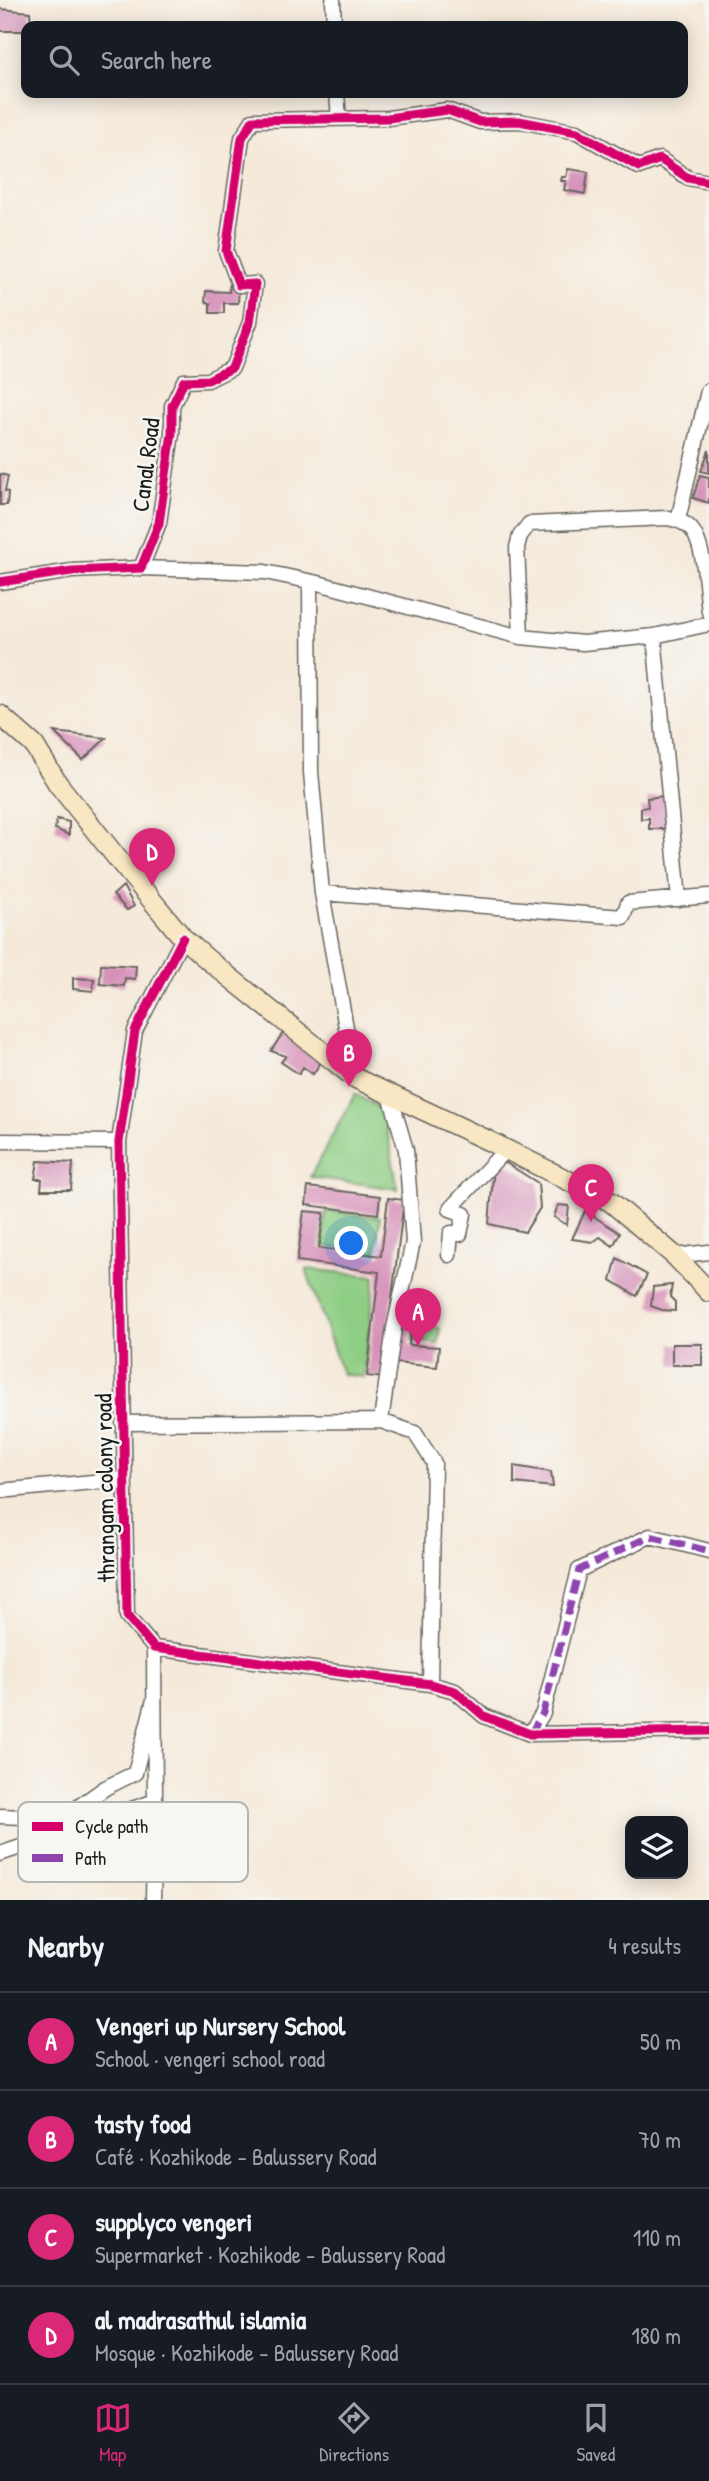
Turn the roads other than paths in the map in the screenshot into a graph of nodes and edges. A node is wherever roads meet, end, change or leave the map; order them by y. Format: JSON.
{"nodes":[{"id":1,"x":332,"y":0,"type":"edge"},
{"id":2,"x":334,"y":21,"type":"edge"},
{"id":3,"x":337,"y":98,"type":"edge"},
{"id":4,"x":339,"y":119,"type":"junction"},
{"id":5,"x":709,"y":182,"type":"edge"},
{"id":6,"x":708,"y":391,"type":"edge"},
{"id":7,"x":678,"y":520,"type":"junction"},
{"id":8,"x":141,"y":568,"type":"junction"},
{"id":9,"x":0,"y":582,"type":"edge"},
{"id":10,"x":310,"y":582,"type":"junction"},
{"id":11,"x":709,"y":612,"type":"edge"},
{"id":12,"x":709,"y":624,"type":"edge"},
{"id":13,"x":653,"y":636,"type":"junction"},
{"id":14,"x":521,"y":637,"type":"junction"},
{"id":15,"x":0,"y":715,"type":"edge"},
{"id":16,"x":322,"y":893,"type":"junction"},
{"id":17,"x":709,"y":896,"type":"edge"},
{"id":18,"x":679,"y":898,"type":"junction"},
{"id":19,"x":183,"y":938,"type":"junction"},
{"id":20,"x":355,"y":1078,"type":"junction"},
{"id":21,"x":390,"y":1095,"type":"junction"},
{"id":22,"x":0,"y":1141,"type":"edge"},
{"id":23,"x":119,"y":1142,"type":"junction"},
{"id":24,"x":506,"y":1149,"type":"junction"},
{"id":25,"x":709,"y":1252,"type":"edge"},
{"id":26,"x":449,"y":1255,"type":"dead end"},
{"id":27,"x":675,"y":1256,"type":"junction"},
{"id":28,"x":709,"y":1293,"type":"edge"},
{"id":29,"x":381,"y":1421,"type":"junction"},
{"id":30,"x":123,"y":1423,"type":"junction"},
{"id":31,"x":124,"y":1479,"type":"junction"},
{"id":32,"x":0,"y":1491,"type":"edge"},
{"id":33,"x":709,"y":1551,"type":"edge"},
{"id":34,"x":154,"y":1648,"type":"junction"},
{"id":35,"x":430,"y":1684,"type":"junction"},
{"id":36,"x":154,"y":1700,"type":"junction"},
{"id":37,"x":709,"y":1731,"type":"edge"},
{"id":38,"x":530,"y":1734,"type":"junction"},
{"id":39,"x":155,"y":1801,"type":"joint"},
{"id":40,"x":86,"y":1802,"type":"edge"},
{"id":41,"x":152,"y":1802,"type":"edge"},
{"id":42,"x":0,"y":1816,"type":"edge"},
{"id":43,"x":18,"y":1817,"type":"edge"},
{"id":44,"x":18,"y":1848,"type":"edge"},
{"id":45,"x":0,"y":1854,"type":"edge"},
{"id":46,"x":153,"y":1882,"type":"edge"},
{"id":47,"x":153,"y":1900,"type":"edge"}],
"edges":[{"from":1,"to":2,"type":"street"},
{"from":3,"to":4,"type":"street"},
{"from":4,"to":5,"type":"street"},
{"from":4,"to":8,"type":"street","name":"Canal Road"},
{"from":6,"to":7,"type":"street"},
{"from":7,"to":11,"type":"street"},
{"from":7,"to":14,"type":"street"},
{"from":8,"to":9,"type":"street"},
{"from":8,"to":10,"type":"street"},
{"from":10,"to":14,"type":"street"},
{"from":10,"to":16,"type":"street"},
{"from":12,"to":13,"type":"street"},
{"from":13,"to":14,"type":"street"},
{"from":13,"to":18,"type":"street"},
{"from":15,"to":19,"type":"main road"},
{"from":16,"to":18,"type":"street"},
{"from":16,"to":20,"type":"street"},
{"from":17,"to":18,"type":"street"},
{"from":19,"to":20,"type":"main road"},
{"from":19,"to":23,"type":"street","name":"thrangam colony road"},
{"from":20,"to":21,"type":"main road"},
{"from":21,"to":24,"type":"main road"},
{"from":21,"to":29,"type":"street"},
{"from":22,"to":23,"type":"street"},
{"from":23,"to":30,"type":"street","name":"thrangam colony road"},
{"from":24,"to":26,"type":"street"},
{"from":24,"to":27,"type":"main road"},
{"from":25,"to":27,"type":"street"},
{"from":27,"to":28,"type":"main road"},
{"from":29,"to":30,"type":"street"},
{"from":29,"to":35,"type":"street"},
{"from":30,"to":31,"type":"street","name":"thrangam colony road"},
{"from":31,"to":32,"type":"street"},
{"from":31,"to":34,"type":"street","name":"thrangam colony road"},
{"from":33,"to":38,"type":"street"},
{"from":34,"to":35,"type":"street"},
{"from":34,"to":36,"type":"street"},
{"from":35,"to":38,"type":"street"},
{"from":36,"to":39,"type":"street"},
{"from":36,"to":40,"type":"street"},
{"from":37,"to":38,"type":"street"},
{"from":39,"to":41,"type":"street"},
{"from":42,"to":43,"type":"street"},
{"from":44,"to":45,"type":"street"},
{"from":46,"to":47,"type":"street"}]}
